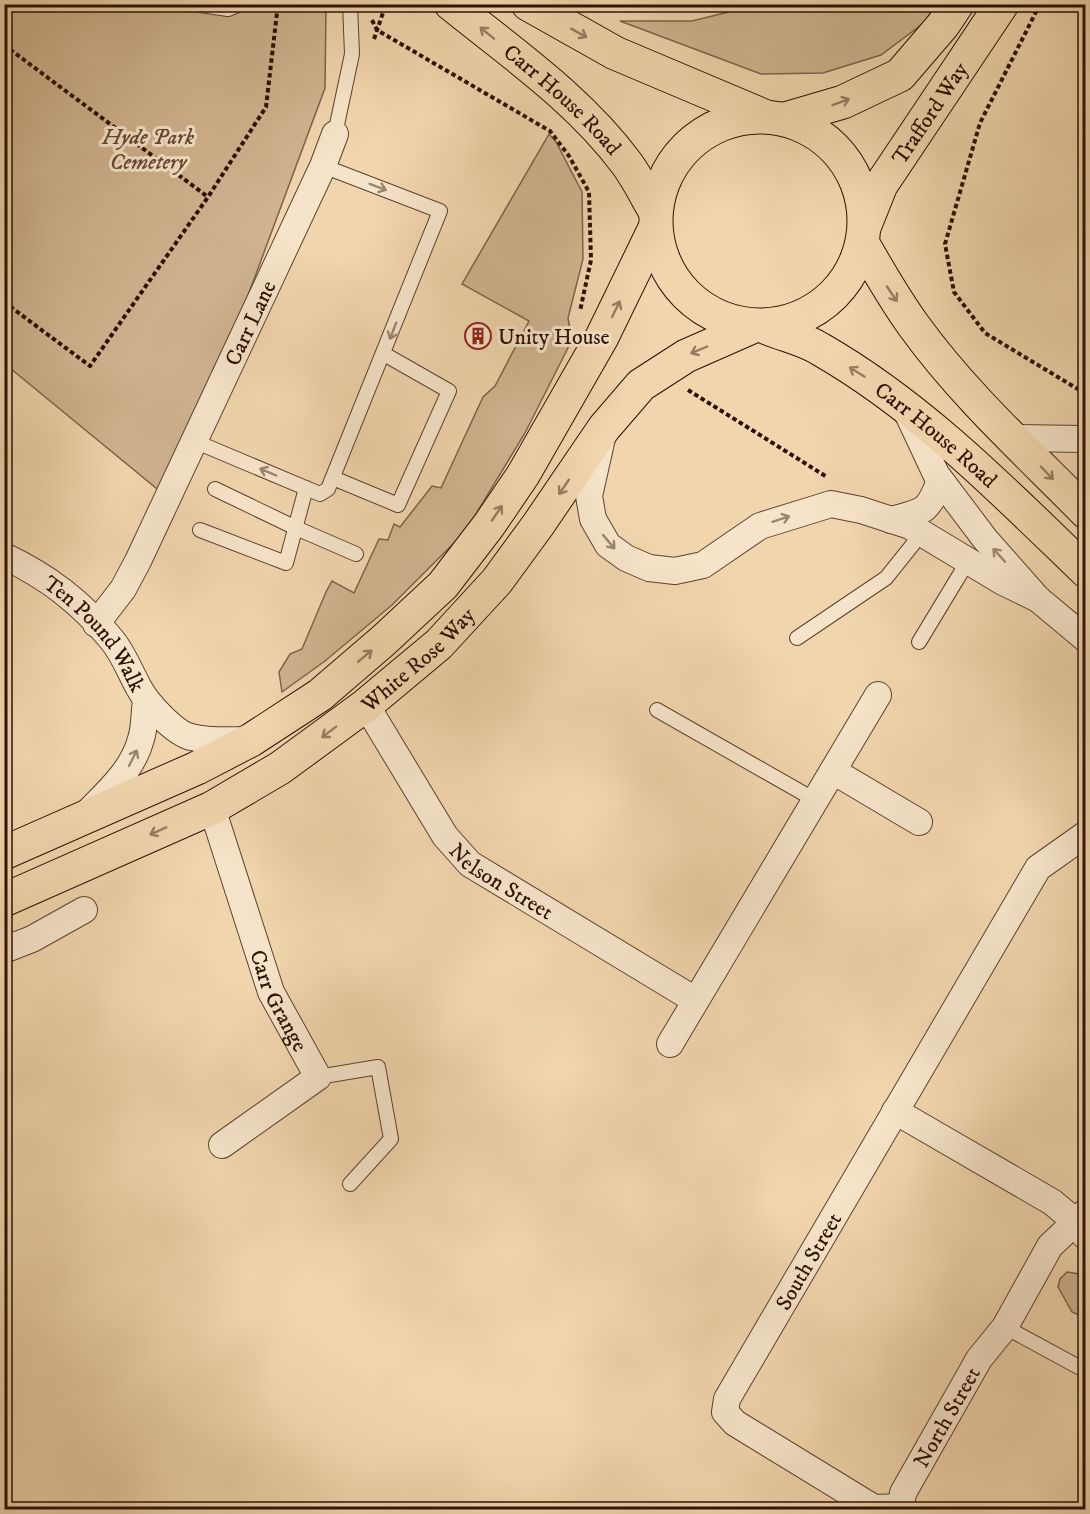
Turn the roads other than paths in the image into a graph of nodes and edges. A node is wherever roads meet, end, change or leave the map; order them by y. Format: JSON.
{"nodes":[{"id":1,"x":194,"y":4,"type":"edge"},
{"id":2,"x":240,"y":4,"type":"edge"},
{"id":3,"x":350,"y":4,"type":"edge"},
{"id":4,"x":451,"y":4,"type":"edge"},
{"id":5,"x":528,"y":4,"type":"edge"},
{"id":6,"x":957,"y":4,"type":"edge"},
{"id":7,"x":1002,"y":4,"type":"edge"},
{"id":8,"x":774,"y":118,"type":"junction"},
{"id":9,"x":335,"y":134,"type":"joint"},
{"id":10,"x":323,"y":166,"type":"junction"},
{"id":11,"x":655,"y":220,"type":"junction"},
{"id":12,"x":864,"y":234,"type":"junction"},
{"id":13,"x":759,"y":327,"type":"junction"},
{"id":14,"x":384,"y":354,"type":"junction"},
{"id":15,"x":905,"y":406,"type":"junction"},
{"id":16,"x":604,"y":428,"type":"junction"},
{"id":17,"x":1013,"y":438,"type":"junction"},
{"id":18,"x":1086,"y":439,"type":"edge"},
{"id":19,"x":194,"y":441,"type":"junction"},
{"id":20,"x":333,"y":478,"type":"junction"},
{"id":21,"x":940,"y":480,"type":"junction"},
{"id":22,"x":306,"y":488,"type":"junction"},
{"id":23,"x":215,"y":489,"type":"dead end"},
{"id":24,"x":1086,"y":512,"type":"edge"},
{"id":25,"x":891,"y":520,"type":"junction"},
{"id":26,"x":296,"y":528,"type":"junction"},
{"id":27,"x":200,"y":530,"type":"dead end"},
{"id":28,"x":922,"y":533,"type":"junction"},
{"id":29,"x":356,"y":554,"type":"dead end"},
{"id":30,"x":4,"y":556,"type":"edge"},
{"id":31,"x":968,"y":561,"type":"junction"},
{"id":32,"x":1086,"y":571,"type":"edge"},
{"id":33,"x":1038,"y":599,"type":"junction"},
{"id":34,"x":96,"y":624,"type":"junction"},
{"id":35,"x":797,"y":638,"type":"dead end"},
{"id":36,"x":1086,"y":639,"type":"edge"},
{"id":37,"x":919,"y":642,"type":"dead end"},
{"id":38,"x":878,"y":695,"type":"dead end"},
{"id":39,"x":146,"y":701,"type":"junction"},
{"id":40,"x":366,"y":705,"type":"junction"},
{"id":41,"x":657,"y":710,"type":"dead end"},
{"id":42,"x":250,"y":740,"type":"junction"},
{"id":43,"x":833,"y":771,"type":"junction"},
{"id":44,"x":815,"y":800,"type":"junction"},
{"id":45,"x":212,"y":808,"type":"junction"},
{"id":46,"x":82,"y":818,"type":"junction"},
{"id":47,"x":920,"y":822,"type":"dead end"},
{"id":48,"x":1086,"y":834,"type":"edge"},
{"id":49,"x":4,"y":853,"type":"edge"},
{"id":50,"x":4,"y":900,"type":"edge"},
{"id":51,"x":84,"y":910,"type":"dead end"},
{"id":52,"x":4,"y":950,"type":"edge"},
{"id":53,"x":695,"y":1000,"type":"junction"},
{"id":54,"x":670,"y":1044,"type":"dead end"},
{"id":55,"x":318,"y":1077,"type":"junction"},
{"id":56,"x":896,"y":1111,"type":"junction"},
{"id":57,"x":222,"y":1145,"type":"dead end"},
{"id":58,"x":350,"y":1184,"type":"dead end"},
{"id":59,"x":1082,"y":1223,"type":"edge"},
{"id":60,"x":1005,"y":1327,"type":"junction"},
{"id":61,"x":1086,"y":1371,"type":"edge"},
{"id":62,"x":902,"y":1508,"type":"edge"}],
"edges":[{"from":1,"to":2,"type":"lane"},
{"from":3,"to":9,"type":"lane","name":"Carr Lane"},
{"from":11,"to":4,"type":"highway","name":"Carr House Road","one_way":true},
{"from":5,"to":8,"type":"highway","one_way":true},
{"from":8,"to":6,"type":"highway","name":"Trafford Way","one_way":true},
{"from":7,"to":12,"type":"highway","name":"Trafford Way"},
{"from":8,"to":11,"type":"highway"},
{"from":8,"to":12,"type":"highway"},
{"from":9,"to":10,"type":"street","name":"Carr Lane"},
{"from":10,"to":14,"type":"lane","one_way":true},
{"from":10,"to":19,"type":"street","name":"Carr Lane"},
{"from":11,"to":13,"type":"highway"},
{"from":42,"to":11,"type":"highway","name":"White Rose Way","one_way":true},
{"from":12,"to":13,"type":"highway"},
{"from":12,"to":17,"type":"highway","name":"Carr House Road","one_way":true},
{"from":15,"to":13,"type":"highway","name":"Carr House Road","one_way":true},
{"from":13,"to":16,"type":"highway","name":"White Rose Way","one_way":true},
{"from":14,"to":20,"type":"lane"},
{"from":14,"to":20,"type":"lane"},
{"from":15,"to":21,"type":"street"},
{"from":15,"to":32,"type":"highway","name":"Carr House Road"},
{"from":16,"to":25,"type":"street","one_way":true},
{"from":16,"to":40,"type":"highway","name":"White Rose Way","one_way":true},
{"from":17,"to":18,"type":"street"},
{"from":17,"to":24,"type":"highway","name":"Carr House Road","one_way":true},
{"from":22,"to":19,"type":"lane","one_way":true},
{"from":19,"to":34,"type":"street","name":"Carr Lane"},
{"from":20,"to":22,"type":"lane"},
{"from":21,"to":25,"type":"street"},
{"from":33,"to":21,"type":"street","one_way":true},
{"from":22,"to":26,"type":"lane"},
{"from":23,"to":26,"type":"lane"},
{"from":25,"to":28,"type":"street"},
{"from":26,"to":27,"type":"lane"},
{"from":26,"to":29,"type":"lane"},
{"from":28,"to":31,"type":"street"},
{"from":28,"to":35,"type":"lane"},
{"from":30,"to":34,"type":"street","name":"Ten Pound Walk"},
{"from":31,"to":33,"type":"street"},
{"from":31,"to":37,"type":"lane"},
{"from":33,"to":36,"type":"street"},
{"from":34,"to":39,"type":"street","name":"Ten Pound Walk"},
{"from":38,"to":43,"type":"street"},
{"from":39,"to":42,"type":"street","name":"Ten Pound Walk"},
{"from":46,"to":39,"type":"street","name":"Ten Pound Walk","one_way":true},
{"from":40,"to":45,"type":"highway","name":"White Rose Way","one_way":true},
{"from":40,"to":53,"type":"street","name":"Nelson Street"},
{"from":41,"to":44,"type":"lane"},
{"from":42,"to":46,"type":"highway","name":"White Rose Way"},
{"from":43,"to":44,"type":"street"},
{"from":43,"to":47,"type":"street"},
{"from":44,"to":53,"type":"street"},
{"from":45,"to":50,"type":"highway","name":"White Rose Way","one_way":true},
{"from":45,"to":55,"type":"street","name":"Carr Grange"},
{"from":46,"to":49,"type":"highway","name":"White Rose Way"},
{"from":48,"to":56,"type":"street","name":"South Street"},
{"from":51,"to":52,"type":"street"},
{"from":53,"to":54,"type":"street"},
{"from":55,"to":57,"type":"street","name":"Carr Grange"},
{"from":55,"to":58,"type":"lane"},
{"from":56,"to":59,"type":"street"},
{"from":56,"to":62,"type":"street","name":"South Street"},
{"from":59,"to":60,"type":"street","name":"North Street"},
{"from":60,"to":61,"type":"lane"},
{"from":60,"to":62,"type":"street","name":"North Street"}]}
